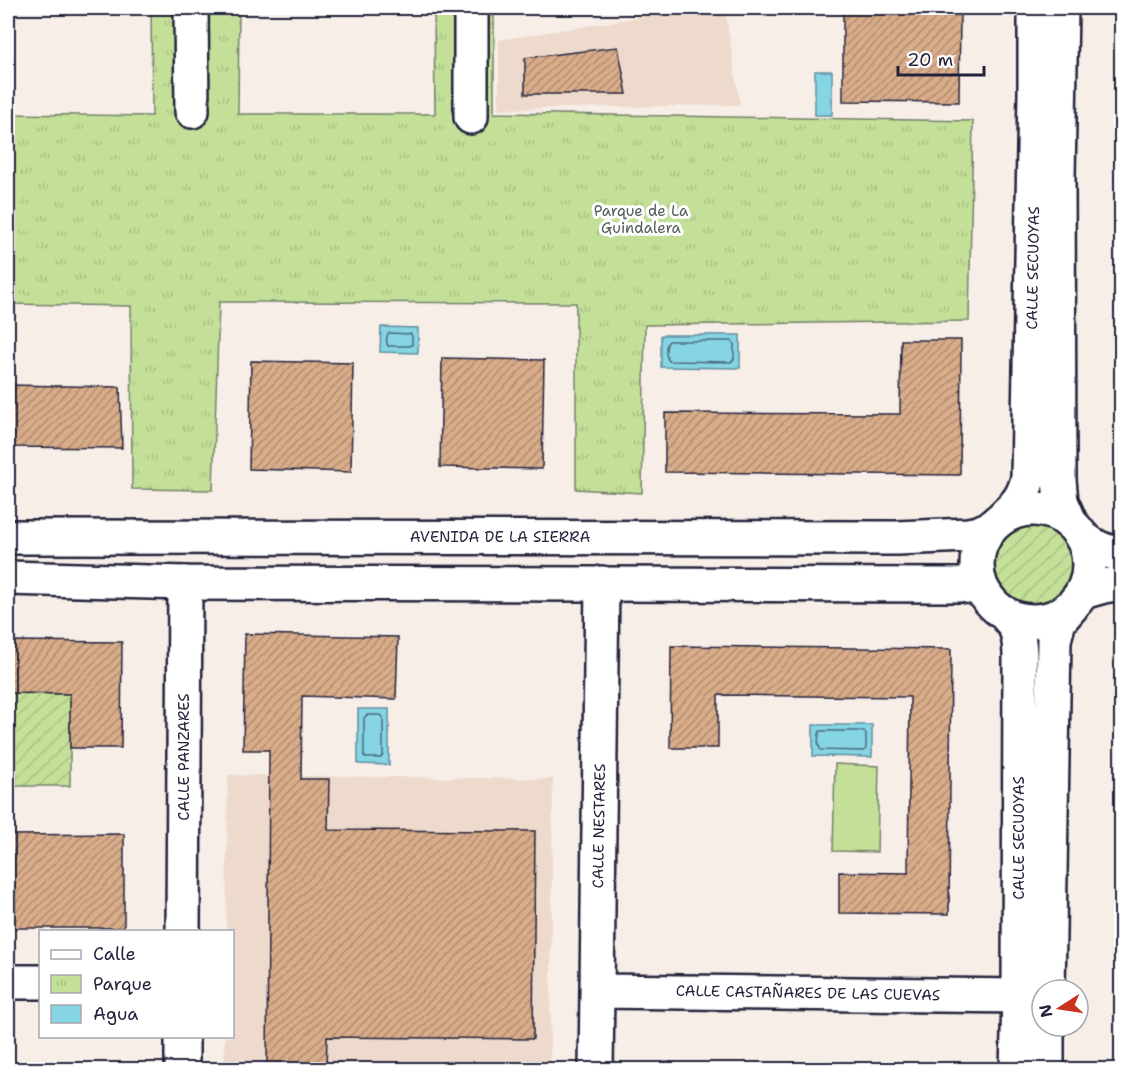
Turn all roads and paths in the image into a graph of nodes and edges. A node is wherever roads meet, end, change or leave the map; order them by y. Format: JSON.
{"nodes":[{"id":1,"x":191,"y":8,"type":"edge"},
{"id":2,"x":471,"y":8,"type":"edge"},
{"id":3,"x":1035,"y":8,"type":"edge"},
{"id":4,"x":1061,"y":8,"type":"edge"},
{"id":5,"x":192,"y":111,"type":"dead end"},
{"id":6,"x":471,"y":117,"type":"dead end"},
{"id":7,"x":997,"y":523,"type":"junction"},
{"id":8,"x":1076,"y":529,"type":"junction"},
{"id":9,"x":8,"y":537,"type":"edge"},
{"id":10,"x":1122,"y":553,"type":"edge"},
{"id":11,"x":8,"y":578,"type":"edge"},
{"id":12,"x":185,"y":583,"type":"junction"},
{"id":13,"x":602,"y":583,"type":"junction"},
{"id":14,"x":1122,"y":583,"type":"edge"},
{"id":15,"x":1077,"y":599,"type":"junction"},
{"id":16,"x":994,"y":603,"type":"junction"},
{"id":17,"x":183,"y":930,"type":"edge"},
{"id":18,"x":1032,"y":978,"type":"edge"},
{"id":19,"x":1034,"y":978,"type":"edge"},
{"id":20,"x":8,"y":982,"type":"edge"},
{"id":21,"x":39,"y":982,"type":"edge"},
{"id":22,"x":597,"y":991,"type":"junction"},
{"id":23,"x":1030,"y":993,"type":"edge"},
{"id":24,"x":1030,"y":1007,"type":"edge"},
{"id":25,"x":183,"y":1038,"type":"edge"},
{"id":26,"x":1047,"y":1038,"type":"edge"},
{"id":27,"x":182,"y":1070,"type":"edge"},
{"id":28,"x":596,"y":1070,"type":"edge"},
{"id":29,"x":1017,"y":1070,"type":"edge"},
{"id":30,"x":1047,"y":1070,"type":"edge"}],
"edges":[{"from":1,"to":5,"type":"main road"},
{"from":2,"to":6,"type":"main road"},
{"from":3,"to":7,"type":"main road","name":"CALLE SECUOYAS"},
{"from":4,"to":8,"type":"main road","name":"CALLE SECUOYAS"},
{"from":7,"to":8,"type":"main road"},
{"from":7,"to":9,"type":"main road","name":"AVENIDA DE LA SIERRA"},
{"from":7,"to":16,"type":"main road"},
{"from":8,"to":10,"type":"main road"},
{"from":8,"to":15,"type":"main road"},
{"from":11,"to":12,"type":"main road"},
{"from":12,"to":13,"type":"main road"},
{"from":12,"to":17,"type":"main road","name":"CALLE PANZARES"},
{"from":13,"to":16,"type":"main road"},
{"from":13,"to":22,"type":"main road","name":"CALLE NESTARES"},
{"from":14,"to":15,"type":"main road"},
{"from":15,"to":16,"type":"main road"},
{"from":15,"to":19,"type":"main road","name":"CALLE SECUOYAS"},
{"from":16,"to":18,"type":"main road","name":"CALLE SECUOYAS"},
{"from":20,"to":21,"type":"main road"},
{"from":22,"to":23,"type":"main road","name":"CALLE CASTAÑARES DE LAS CUEVAS"},
{"from":22,"to":28,"type":"main road","name":"CALLE NESTARES"},
{"from":24,"to":29,"type":"main road","name":"CALLE SECUOYAS"},
{"from":25,"to":27,"type":"main road"},
{"from":26,"to":30,"type":"main road"}]}
